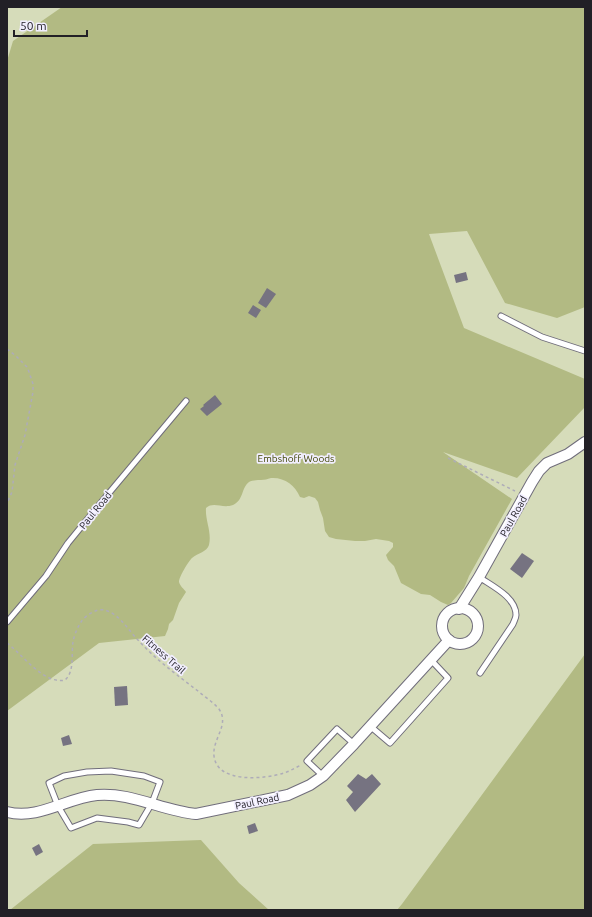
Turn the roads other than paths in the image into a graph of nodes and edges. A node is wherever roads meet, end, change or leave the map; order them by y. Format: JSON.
{"nodes":[{"id":1,"x":501,"y":316,"type":"dead end"},
{"id":2,"x":585,"y":351,"type":"edge"},
{"id":3,"x":186,"y":400,"type":"dead end"},
{"id":4,"x":585,"y":442,"type":"edge"},
{"id":5,"x":479,"y":577,"type":"junction"},
{"id":6,"x":459,"y":609,"type":"junction"},
{"id":7,"x":7,"y":622,"type":"edge"},
{"id":8,"x":449,"y":640,"type":"junction"},
{"id":9,"x":430,"y":659,"type":"junction"},
{"id":10,"x":480,"y":673,"type":"dead end"},
{"id":11,"x":370,"y":726,"type":"junction"},
{"id":12,"x":354,"y":744,"type":"junction"},
{"id":13,"x":323,"y":776,"type":"junction"},
{"id":14,"x":152,"y":803,"type":"junction"},
{"id":15,"x":58,"y":806,"type":"junction"},
{"id":16,"x":7,"y":812,"type":"edge"}],
"edges":[{"from":1,"to":2,"type":"lane"},
{"from":3,"to":7,"type":"lane","name":"Paul Road"},
{"from":4,"to":5,"type":"street","name":"Paul Road"},
{"from":5,"to":6,"type":"street","name":"Paul Road"},
{"from":5,"to":10,"type":"lane"},
{"from":6,"to":8,"type":"street","name":"Paul Road"},
{"from":6,"to":8,"type":"street"},
{"from":8,"to":9,"type":"street","name":"Paul Road"},
{"from":9,"to":11,"type":"street","name":"Paul Road"},
{"from":9,"to":11,"type":"lane"},
{"from":11,"to":12,"type":"street","name":"Paul Road"},
{"from":12,"to":13,"type":"street","name":"Paul Road"},
{"from":12,"to":13,"type":"lane"},
{"from":13,"to":14,"type":"street","name":"Paul Road"},
{"from":14,"to":15,"type":"street","name":"Paul Road"},
{"from":14,"to":15,"type":"lane"},
{"from":14,"to":15,"type":"lane"},
{"from":15,"to":16,"type":"street","name":"Paul Road"}]}
